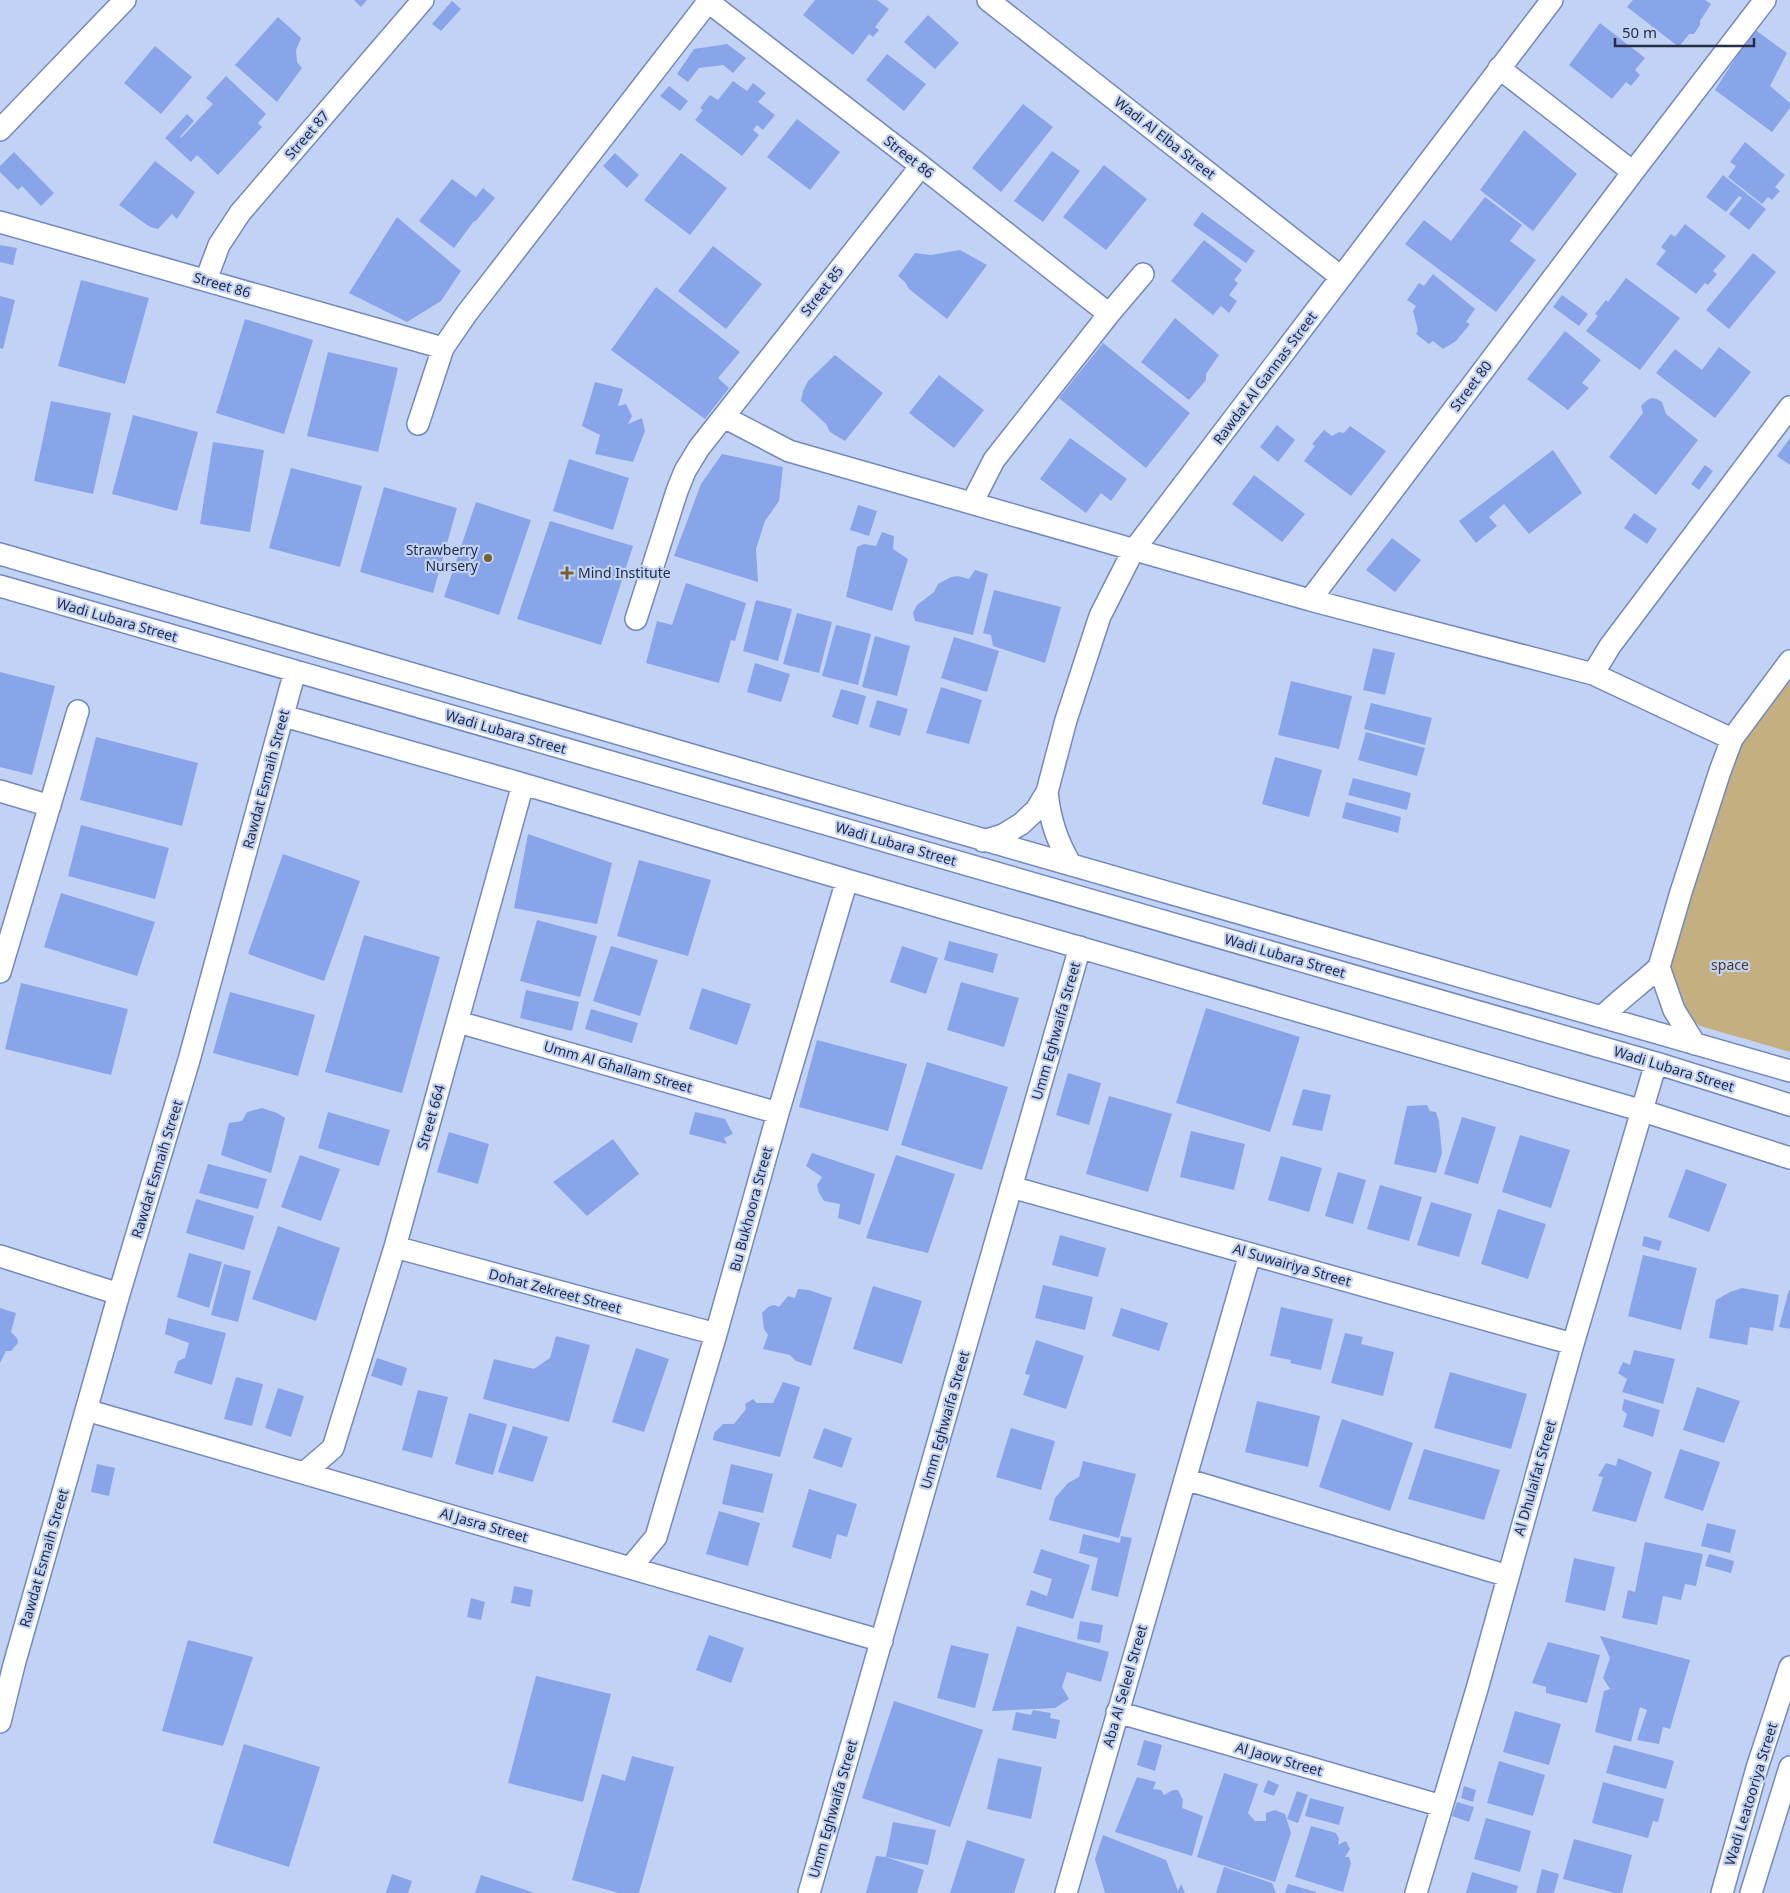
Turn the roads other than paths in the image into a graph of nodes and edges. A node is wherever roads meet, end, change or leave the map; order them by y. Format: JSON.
{"nodes":[{"id":1,"x":125,"y":0,"type":"edge"},
{"id":2,"x":423,"y":0,"type":"edge"},
{"id":3,"x":988,"y":0,"type":"edge"},
{"id":4,"x":1552,"y":0,"type":"edge"},
{"id":5,"x":1765,"y":0,"type":"edge"},
{"id":6,"x":707,"y":1,"type":"edge"},
{"id":7,"x":1499,"y":68,"type":"junction"},
{"id":8,"x":0,"y":130,"type":"edge"},
{"id":9,"x":921,"y":166,"type":"junction"},
{"id":10,"x":1633,"y":172,"type":"junction"},
{"id":11,"x":0,"y":222,"type":"edge"},
{"id":12,"x":1143,"y":274,"type":"dead end"},
{"id":13,"x":1341,"y":277,"type":"junction"},
{"id":14,"x":206,"y":280,"type":"junction"},
{"id":15,"x":1109,"y":314,"type":"junction"},
{"id":16,"x":444,"y":348,"type":"junction"},
{"id":17,"x":1790,"y":407,"type":"edge"},
{"id":18,"x":724,"y":417,"type":"junction"},
{"id":19,"x":418,"y":424,"type":"dead end"},
{"id":20,"x":972,"y":503,"type":"junction"},
{"id":21,"x":1133,"y":551,"type":"junction"},
{"id":22,"x":0,"y":554,"type":"edge"},
{"id":23,"x":0,"y":586,"type":"edge"},
{"id":24,"x":1310,"y":600,"type":"junction"},
{"id":25,"x":636,"y":619,"type":"dead end"},
{"id":26,"x":1790,"y":661,"type":"edge"},
{"id":27,"x":295,"y":671,"type":"junction"},
{"id":28,"x":1593,"y":674,"type":"junction"},
{"id":29,"x":78,"y":711,"type":"dead end"},
{"id":30,"x":284,"y":716,"type":"junction"},
{"id":31,"x":1732,"y":739,"type":"junction"},
{"id":32,"x":523,"y":784,"type":"junction"},
{"id":33,"x":0,"y":791,"type":"edge"},
{"id":34,"x":1047,"y":792,"type":"junction"},
{"id":35,"x":50,"y":806,"type":"junction"},
{"id":36,"x":983,"y":841,"type":"junction"},
{"id":37,"x":1071,"y":865,"type":"junction"},
{"id":38,"x":847,"y":880,"type":"junction"},
{"id":39,"x":1080,"y":947,"type":"junction"},
{"id":40,"x":1659,"y":967,"type":"junction"},
{"id":41,"x":0,"y":972,"type":"edge"},
{"id":42,"x":1602,"y":1017,"type":"junction"},
{"id":43,"x":458,"y":1022,"type":"junction"},
{"id":44,"x":1695,"y":1044,"type":"junction"},
{"id":45,"x":1656,"y":1063,"type":"junction"},
{"id":46,"x":1790,"y":1071,"type":"edge"},
{"id":47,"x":1790,"y":1105,"type":"edge"},
{"id":48,"x":1643,"y":1111,"type":"junction"},
{"id":49,"x":778,"y":1112,"type":"junction"},
{"id":50,"x":1790,"y":1158,"type":"edge"},
{"id":51,"x":1011,"y":1187,"type":"junction"},
{"id":52,"x":394,"y":1247,"type":"junction"},
{"id":53,"x":1250,"y":1254,"type":"junction"},
{"id":54,"x":0,"y":1256,"type":"edge"},
{"id":55,"x":119,"y":1294,"type":"junction"},
{"id":56,"x":716,"y":1334,"type":"junction"},
{"id":57,"x":1573,"y":1344,"type":"junction"},
{"id":58,"x":86,"y":1410,"type":"junction"},
{"id":59,"x":333,"y":1448,"type":"junction"},
{"id":60,"x":304,"y":1473,"type":"junction"},
{"id":61,"x":1185,"y":1479,"type":"junction"},
{"id":62,"x":344,"y":1484,"type":"junction"},
{"id":63,"x":656,"y":1537,"type":"junction"},
{"id":64,"x":631,"y":1567,"type":"junction"},
{"id":65,"x":1508,"y":1576,"type":"junction"},
{"id":66,"x":664,"y":1577,"type":"junction"},
{"id":67,"x":882,"y":1640,"type":"junction"},
{"id":68,"x":14,"y":1665,"type":"junction"},
{"id":69,"x":1790,"y":1667,"type":"edge"},
{"id":70,"x":0,"y":1697,"type":"edge"},
{"id":71,"x":1117,"y":1712,"type":"junction"},
{"id":72,"x":0,"y":1722,"type":"edge"},
{"id":73,"x":1790,"y":1768,"type":"edge"},
{"id":74,"x":1442,"y":1806,"type":"junction"},
{"id":75,"x":809,"y":1893,"type":"edge"},
{"id":76,"x":1066,"y":1893,"type":"edge"},
{"id":77,"x":1416,"y":1893,"type":"edge"},
{"id":78,"x":1722,"y":1893,"type":"edge"},
{"id":79,"x":1751,"y":1893,"type":"edge"}],
"edges":[{"from":1,"to":8,"type":"street"},
{"from":2,"to":14,"type":"street","name":"Street 87"},
{"from":3,"to":13,"type":"street","name":"Wadi Al Elba Street"},
{"from":4,"to":7,"type":"street","name":"Rawdat Al Gannas Street"},
{"from":5,"to":10,"type":"street","name":"Street 80"},
{"from":6,"to":9,"type":"street","name":"Street 86"},
{"from":6,"to":16,"type":"street","name":"Street 86"},
{"from":7,"to":10,"type":"street"},
{"from":7,"to":13,"type":"street","name":"Rawdat Al Gannas Street"},
{"from":9,"to":15,"type":"street","name":"Street 86"},
{"from":9,"to":18,"type":"street","name":"Street 85"},
{"from":10,"to":24,"type":"street","name":"Street 80"},
{"from":11,"to":14,"type":"street","name":"Street 86"},
{"from":12,"to":15,"type":"street"},
{"from":13,"to":21,"type":"street","name":"Rawdat Al Gannas Street"},
{"from":14,"to":16,"type":"street","name":"Street 86"},
{"from":15,"to":20,"type":"street"},
{"from":16,"to":19,"type":"street","name":"Street 86"},
{"from":17,"to":28,"type":"street"},
{"from":18,"to":20,"type":"street"},
{"from":18,"to":25,"type":"street","name":"Street 85"},
{"from":20,"to":21,"type":"street"},
{"from":21,"to":24,"type":"street"},
{"from":21,"to":34,"type":"street","name":"Rawdat Al Gannas Street"},
{"from":22,"to":36,"type":"street","name":"Wadi Lubara Street"},
{"from":23,"to":27,"type":"street","name":"Wadi Lubara Street"},
{"from":24,"to":28,"type":"street"},
{"from":26,"to":31,"type":"street"},
{"from":27,"to":30,"type":"street","name":"Rawdat Esmaih Street"},
{"from":27,"to":45,"type":"street","name":"Wadi Lubara Street"},
{"from":28,"to":31,"type":"street"},
{"from":29,"to":35,"type":"street"},
{"from":30,"to":32,"type":"street"},
{"from":30,"to":55,"type":"street","name":"Rawdat Esmaih Street"},
{"from":31,"to":40,"type":"street"},
{"from":32,"to":38,"type":"street"},
{"from":32,"to":43,"type":"street","name":"Street 664"},
{"from":33,"to":35,"type":"street"},
{"from":34,"to":36,"type":"street","name":"Rawdat Al Gannas Street"},
{"from":34,"to":37,"type":"street","name":"Rawdat Al Gannas Street"},
{"from":35,"to":41,"type":"street"},
{"from":36,"to":37,"type":"street","name":"Wadi Lubara Street"},
{"from":37,"to":42,"type":"street","name":"Wadi Lubara Street"},
{"from":38,"to":39,"type":"street"},
{"from":38,"to":49,"type":"street","name":"Bu Bukhoora Street"},
{"from":39,"to":48,"type":"street"},
{"from":39,"to":51,"type":"street","name":"Umm Eghwaifa Street"},
{"from":40,"to":42,"type":"street"},
{"from":40,"to":44,"type":"street"},
{"from":42,"to":44,"type":"street","name":"Wadi Lubara Street"},
{"from":43,"to":49,"type":"street","name":"Umm Al Ghallam Street"},
{"from":43,"to":52,"type":"street","name":"Street 664"},
{"from":44,"to":46,"type":"street","name":"Wadi Lubara Street"},
{"from":45,"to":47,"type":"street","name":"Wadi Lubara Street"},
{"from":45,"to":48,"type":"street","name":"Al Dhulaifat Street"},
{"from":48,"to":50,"type":"street"},
{"from":48,"to":57,"type":"street","name":"Al Dhulaifat Street"},
{"from":49,"to":56,"type":"street","name":"Bu Bukhoora Street"},
{"from":51,"to":53,"type":"street","name":"Al Suwairiya Street"},
{"from":51,"to":67,"type":"street","name":"Umm Eghwaifa Street"},
{"from":52,"to":56,"type":"street","name":"Dohat Zekreet Street"},
{"from":52,"to":59,"type":"street","name":"Street 664"},
{"from":53,"to":57,"type":"street","name":"Al Suwairiya Street"},
{"from":53,"to":61,"type":"street","name":"Aba Al Seleel Street"},
{"from":54,"to":55,"type":"street"},
{"from":55,"to":58,"type":"street","name":"Rawdat Esmaih Street"},
{"from":56,"to":63,"type":"street","name":"Bu Bukhoora Street"},
{"from":57,"to":65,"type":"street","name":"Al Dhulaifat Street"},
{"from":58,"to":60,"type":"street","name":"Al Jasra Street"},
{"from":58,"to":68,"type":"street","name":"Rawdat Esmaih Street"},
{"from":59,"to":60,"type":"street"},
{"from":59,"to":62,"type":"street"},
{"from":60,"to":62,"type":"street","name":"Al Jasra Street"},
{"from":61,"to":65,"type":"street"},
{"from":61,"to":71,"type":"street","name":"Aba Al Seleel Street"},
{"from":62,"to":64,"type":"street","name":"Al Jasra Street"},
{"from":63,"to":64,"type":"street","name":"Bu Bukhoora Street"},
{"from":63,"to":66,"type":"street","name":"Bu Bukhoora Street"},
{"from":64,"to":66,"type":"street","name":"Al Jasra Street"},
{"from":65,"to":74,"type":"street","name":"Al Dhulaifat Street"},
{"from":66,"to":67,"type":"street","name":"Al Jasra Street"},
{"from":67,"to":75,"type":"street","name":"Umm Eghwaifa Street"},
{"from":68,"to":70,"type":"street","name":"Rawdat Esmaih Street"},
{"from":68,"to":72,"type":"street","name":"Rawdat Esmaih Street"},
{"from":69,"to":78,"type":"street","name":"Wadi Leatooriya Street"},
{"from":71,"to":74,"type":"street","name":"Al Jaow Street"},
{"from":71,"to":76,"type":"street","name":"Aba Al Seleel Street"},
{"from":73,"to":79,"type":"street","name":"Wadi Leatooriya Street"},
{"from":74,"to":77,"type":"street","name":"Al Dhulaifat Street"}]}
